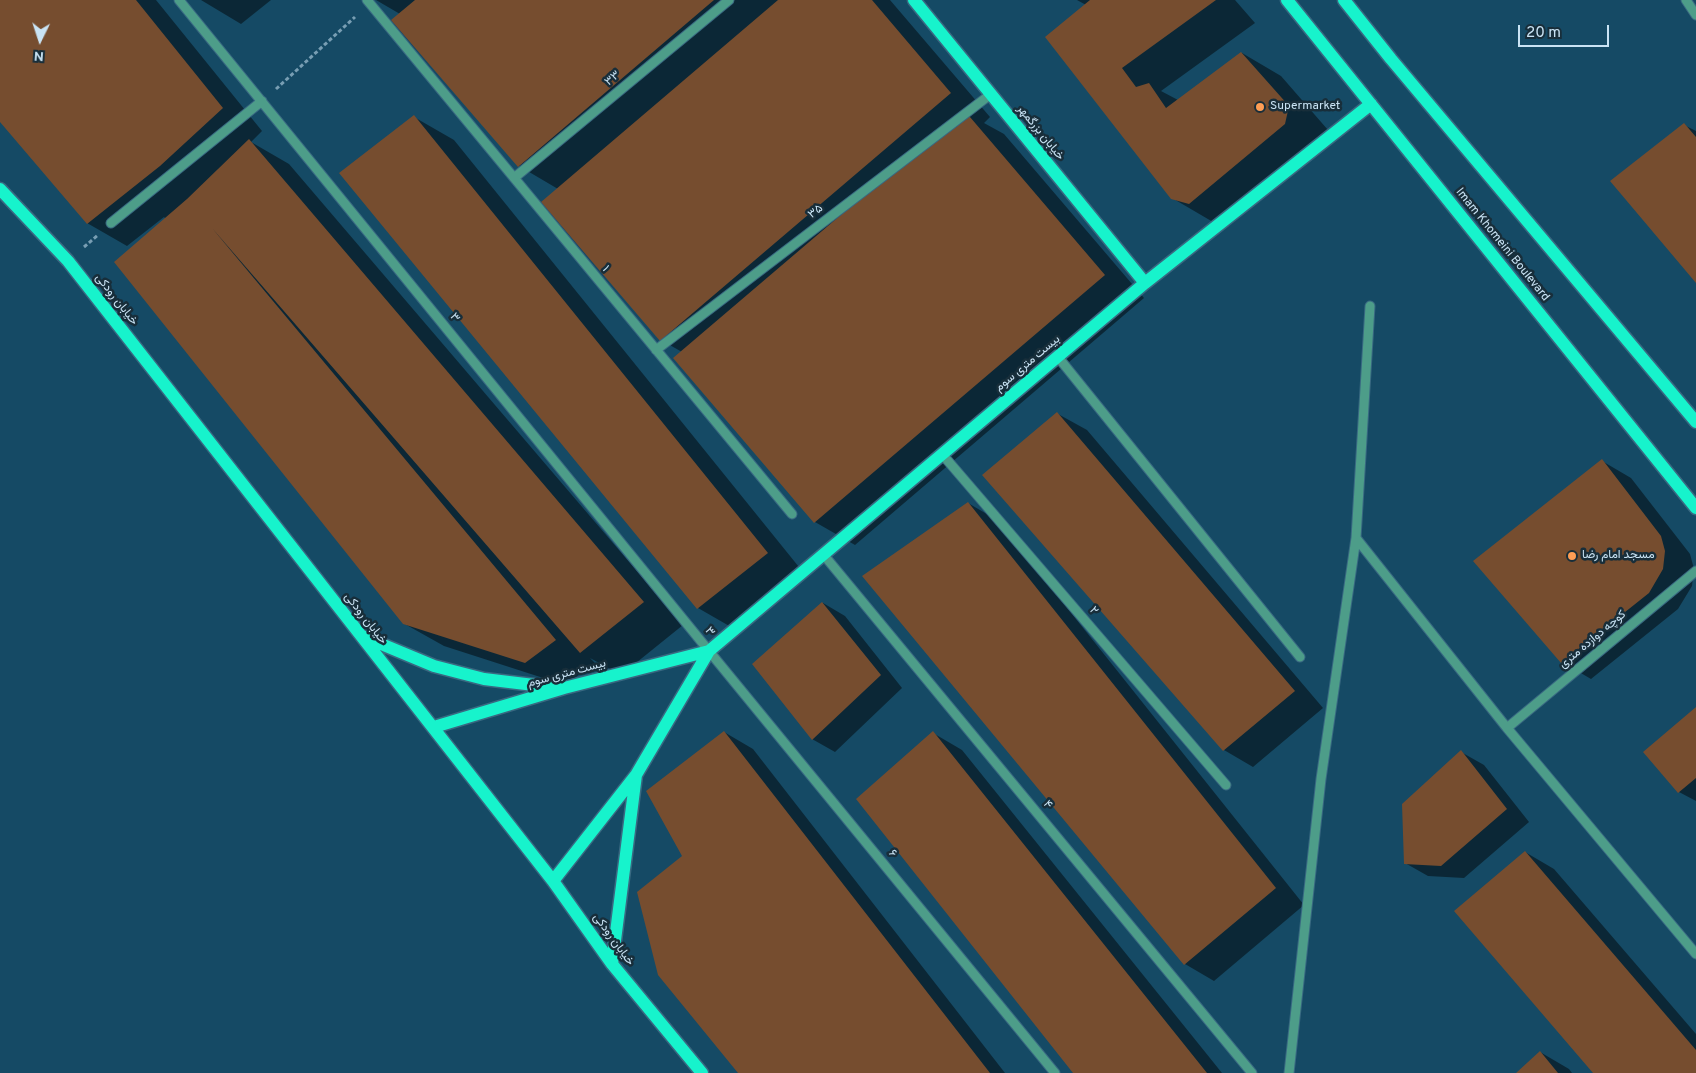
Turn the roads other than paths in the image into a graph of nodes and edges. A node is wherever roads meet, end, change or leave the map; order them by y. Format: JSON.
{"nodes":[{"id":1,"x":179,"y":0,"type":"edge"},
{"id":2,"x":729,"y":0,"type":"edge"},
{"id":3,"x":914,"y":0,"type":"edge"},
{"id":4,"x":1287,"y":0,"type":"edge"},
{"id":5,"x":1344,"y":0,"type":"edge"},
{"id":6,"x":1686,"y":0,"type":"edge"},
{"id":7,"x":371,"y":1,"type":"edge"},
{"id":8,"x":1696,"y":15,"type":"edge"},
{"id":9,"x":991,"y":94,"type":"junction"},
{"id":10,"x":262,"y":101,"type":"junction"},
{"id":11,"x":1371,"y":104,"type":"junction"},
{"id":12,"x":514,"y":178,"type":"junction"},
{"id":13,"x":0,"y":189,"type":"edge"},
{"id":14,"x":111,"y":223,"type":"road end"},
{"id":15,"x":1145,"y":283,"type":"junction"},
{"id":16,"x":1370,"y":306,"type":"dead end"},
{"id":17,"x":656,"y":350,"type":"junction"},
{"id":18,"x":1058,"y":357,"type":"junction"},
{"id":19,"x":1696,"y":422,"type":"edge"},
{"id":20,"x":942,"y":454,"type":"junction"},
{"id":21,"x":1696,"y":508,"type":"edge"},
{"id":22,"x":792,"y":514,"type":"dead end"},
{"id":23,"x":1356,"y":538,"type":"junction"},
{"id":24,"x":823,"y":554,"type":"junction"},
{"id":25,"x":1696,"y":571,"type":"edge"},
{"id":26,"x":360,"y":636,"type":"junction"},
{"id":27,"x":709,"y":651,"type":"junction"},
{"id":28,"x":1300,"y":657,"type":"dead end"},
{"id":29,"x":564,"y":688,"type":"junction"},
{"id":30,"x":434,"y":727,"type":"junction"},
{"id":31,"x":1507,"y":728,"type":"junction"},
{"id":32,"x":636,"y":776,"type":"junction"},
{"id":33,"x":1226,"y":785,"type":"dead end"},
{"id":34,"x":553,"y":881,"type":"junction"},
{"id":35,"x":1696,"y":954,"type":"edge"},
{"id":36,"x":612,"y":964,"type":"junction"},
{"id":37,"x":702,"y":1073,"type":"edge"},
{"id":38,"x":1055,"y":1073,"type":"edge"},
{"id":39,"x":1252,"y":1073,"type":"edge"},
{"id":40,"x":1289,"y":1073,"type":"edge"}],
"edges":[{"from":1,"to":10,"type":"street","name":"۳"},
{"from":2,"to":12,"type":"street","name":"۳۳"},
{"from":3,"to":9,"type":"main road","name":"خیابان بزرگمهر"},
{"from":4,"to":11,"type":"main road","name":"Imam Khomeini Boulevard"},
{"from":5,"to":19,"type":"main road"},
{"from":6,"to":8,"type":"street"},
{"from":7,"to":12,"type":"street","name":"۱"},
{"from":9,"to":15,"type":"main road","name":"خیابان بزرگمهر"},
{"from":9,"to":17,"type":"street","name":"۳۵"},
{"from":10,"to":14,"type":"street"},
{"from":10,"to":27,"type":"street","name":"۳"},
{"from":11,"to":15,"type":"main road","name":"بیست متری سوم"},
{"from":11,"to":21,"type":"main road","name":"Imam Khomeini Boulevard"},
{"from":12,"to":17,"type":"street","name":"۱"},
{"from":13,"to":26,"type":"main road","name":"خیابان رودکی"},
{"from":15,"to":18,"type":"main road","name":"بیست متری سوم"},
{"from":16,"to":23,"type":"street"},
{"from":17,"to":22,"type":"street","name":"۱"},
{"from":18,"to":20,"type":"main road","name":"بیست متری سوم"},
{"from":18,"to":28,"type":"street"},
{"from":20,"to":24,"type":"main road","name":"بیست متری سوم"},
{"from":20,"to":33,"type":"street","name":"۲"},
{"from":23,"to":31,"type":"street"},
{"from":23,"to":40,"type":"street"},
{"from":24,"to":27,"type":"main road","name":"بیست متری سوم"},
{"from":24,"to":39,"type":"street","name":"۴"},
{"from":25,"to":31,"type":"street","name":"کوچه دوازده متری"},
{"from":26,"to":29,"type":"main road"},
{"from":26,"to":30,"type":"main road","name":"خیابان رودکی"},
{"from":27,"to":29,"type":"main road","name":"بیست متری سوم"},
{"from":27,"to":32,"type":"main road","name":"بیست متری سوم"},
{"from":27,"to":38,"type":"street","name":"۶"},
{"from":29,"to":30,"type":"main road","name":"بیست متری سوم"},
{"from":30,"to":34,"type":"main road","name":"خیابان رودکی"},
{"from":31,"to":35,"type":"street"},
{"from":32,"to":34,"type":"main road","name":"بیست متری سوم"},
{"from":32,"to":36,"type":"main road"},
{"from":34,"to":36,"type":"main road","name":"خیابان رودکی"},
{"from":36,"to":37,"type":"main road","name":"خیابان رودکی"}]}
